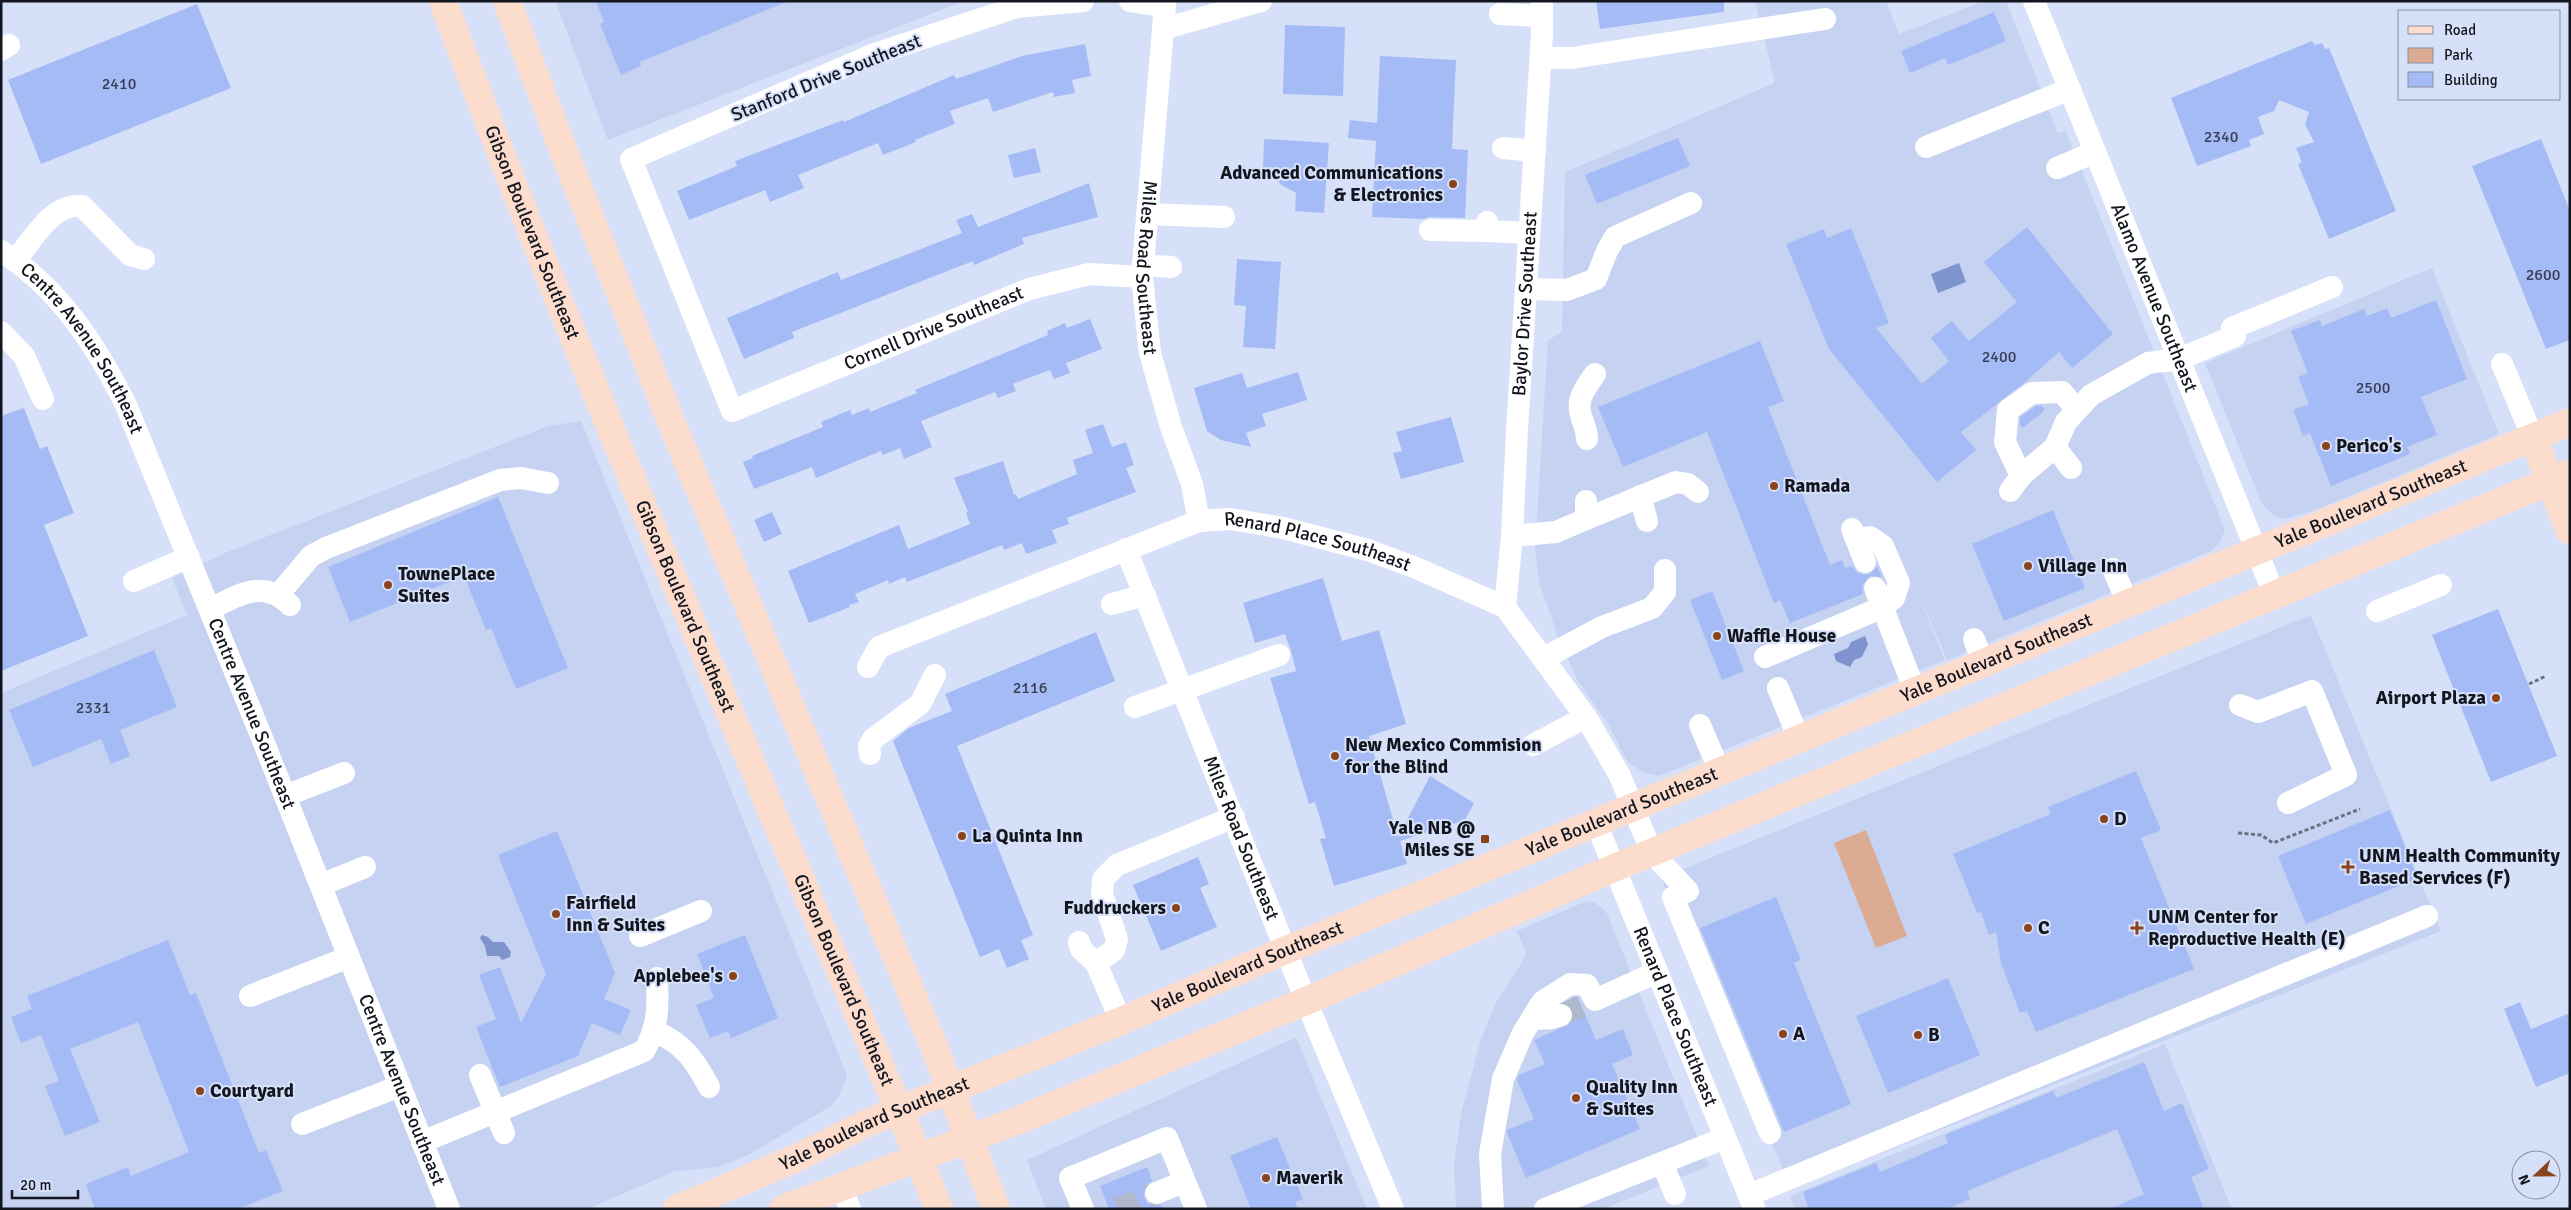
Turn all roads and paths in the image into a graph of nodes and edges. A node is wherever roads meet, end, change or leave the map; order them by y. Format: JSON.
{"nodes":[{"id":1,"x":443,"y":1,"type":"edge"},
{"id":2,"x":508,"y":1,"type":"edge"},
{"id":3,"x":1084,"y":1,"type":"edge"},
{"id":4,"x":1130,"y":1,"type":"edge"},
{"id":5,"x":1261,"y":1,"type":"edge"},
{"id":6,"x":2034,"y":1,"type":"edge"},
{"id":7,"x":1542,"y":9,"type":"edge"},
{"id":8,"x":1500,"y":14,"type":"dead end"},
{"id":9,"x":1825,"y":19,"type":"dead end"},
{"id":10,"x":1163,"y":29,"type":"junction"},
{"id":11,"x":1541,"y":58,"type":"junction"},
{"id":12,"x":2070,"y":89,"type":"junction"},
{"id":13,"x":1926,"y":147,"type":"dead end"},
{"id":14,"x":1503,"y":148,"type":"dead end"},
{"id":15,"x":1535,"y":151,"type":"junction"},
{"id":16,"x":2095,"y":152,"type":"junction"},
{"id":17,"x":2057,"y":168,"type":"dead end"},
{"id":18,"x":1691,"y":203,"type":"dead end"},
{"id":19,"x":1147,"y":214,"type":"junction"},
{"id":20,"x":1224,"y":217,"type":"dead end"},
{"id":21,"x":1430,"y":230,"type":"dead end"},
{"id":22,"x":1530,"y":233,"type":"junction"},
{"id":23,"x":8,"y":256,"type":"edge"},
{"id":24,"x":144,"y":259,"type":"dead end"},
{"id":25,"x":1171,"y":267,"type":"dead end"},
{"id":26,"x":1142,"y":271,"type":"junction"},
{"id":27,"x":2332,"y":287,"type":"dead end"},
{"id":28,"x":1526,"y":289,"type":"junction"},
{"id":29,"x":1,"y":332,"type":"edge"},
{"id":30,"x":2179,"y":359,"type":"junction"},
{"id":31,"x":2502,"y":364,"type":"dead end"},
{"id":32,"x":1595,"y":374,"type":"dead end"},
{"id":33,"x":43,"y":399,"type":"dead end"},
{"id":34,"x":2077,"y":410,"type":"junction"},
{"id":35,"x":732,"y":411,"type":"joint"},
{"id":36,"x":2570,"y":422,"type":"edge"},
{"id":37,"x":2533,"y":438,"type":"junction"},
{"id":38,"x":1587,"y":439,"type":"dead end"},
{"id":39,"x":2055,"y":447,"type":"junction"},
{"id":40,"x":2071,"y":468,"type":"dead end"},
{"id":41,"x":2560,"y":477,"type":"edge"},
{"id":42,"x":548,"y":483,"type":"dead end"},
{"id":43,"x":1698,"y":492,"type":"dead end"},
{"id":44,"x":1640,"y":496,"type":"junction"},
{"id":45,"x":1199,"y":521,"type":"junction"},
{"id":46,"x":1647,"y":521,"type":"dead end"},
{"id":47,"x":2570,"y":530,"type":"edge"},
{"id":48,"x":1512,"y":536,"type":"junction"},
{"id":49,"x":1126,"y":549,"type":"junction"},
{"id":50,"x":2257,"y":552,"type":"junction"},
{"id":51,"x":189,"y":557,"type":"junction"},
{"id":52,"x":1865,"y":562,"type":"dead end"},
{"id":53,"x":2113,"y":569,"type":"dead end"},
{"id":54,"x":1665,"y":570,"type":"dead end"},
{"id":55,"x":134,"y":581,"type":"dead end"},
{"id":56,"x":2441,"y":585,"type":"dead end"},
{"id":57,"x":2274,"y":594,"type":"junction"},
{"id":58,"x":1145,"y":595,"type":"junction"},
{"id":59,"x":1879,"y":598,"type":"junction"},
{"id":60,"x":1112,"y":604,"type":"dead end"},
{"id":61,"x":2128,"y":604,"type":"junction"},
{"id":62,"x":1505,"y":607,"type":"junction"},
{"id":63,"x":210,"y":609,"type":"junction"},
{"id":64,"x":2377,"y":611,"type":"dead end"},
{"id":65,"x":1279,"y":655,"type":"dead end"},
{"id":66,"x":1765,"y":657,"type":"dead end"},
{"id":67,"x":1544,"y":658,"type":"junction"},
{"id":68,"x":868,"y":667,"type":"dead end"},
{"id":69,"x":935,"y":675,"type":"dead end"},
{"id":70,"x":2546,"y":676,"type":"dead end"},
{"id":71,"x":2529,"y":684,"type":"dead end"},
{"id":72,"x":1778,"y":688,"type":"dead end"},
{"id":73,"x":1182,"y":689,"type":"junction"},
{"id":74,"x":1915,"y":691,"type":"junction"},
{"id":75,"x":2240,"y":704,"type":"dead end"},
{"id":76,"x":1135,"y":707,"type":"dead end"},
{"id":77,"x":1586,"y":717,"type":"junction"},
{"id":78,"x":1700,"y":725,"type":"dead end"},
{"id":79,"x":1799,"y":739,"type":"junction"},
{"id":80,"x":1533,"y":745,"type":"dead end"},
{"id":81,"x":870,"y":754,"type":"dead end"},
{"id":82,"x":1720,"y":772,"type":"junction"},
{"id":83,"x":344,"y":773,"type":"dead end"},
{"id":84,"x":285,"y":796,"type":"junction"},
{"id":85,"x":2288,"y":803,"type":"dead end"},
{"id":86,"x":1635,"y":808,"type":"junction"},
{"id":87,"x":2360,"y":809,"type":"dead end"},
{"id":88,"x":1234,"y":817,"type":"junction"},
{"id":89,"x":1596,"y":823,"type":"junction"},
{"id":90,"x":2238,"y":833,"type":"dead end"},
{"id":91,"x":1652,"y":852,"type":"junction"},
{"id":92,"x":365,"y":867,"type":"dead end"},
{"id":93,"x":1614,"y":868,"type":"junction"},
{"id":94,"x":321,"y":886,"type":"junction"},
{"id":95,"x":702,"y":911,"type":"dead end"},
{"id":96,"x":2427,"y":916,"type":"dead end"},
{"id":97,"x":640,"y":936,"type":"dead end"},
{"id":98,"x":1079,"y":942,"type":"dead end"},
{"id":99,"x":1286,"y":950,"type":"junction"},
{"id":100,"x":349,"y":957,"type":"junction"},
{"id":101,"x":1096,"y":963,"type":"junction"},
{"id":102,"x":1657,"y":972,"type":"junction"},
{"id":103,"x":657,"y":978,"type":"dead end"},
{"id":104,"x":250,"y":996,"type":"dead end"},
{"id":105,"x":1306,"y":1001,"type":"junction"},
{"id":106,"x":1579,"y":1007,"type":"junction"},
{"id":107,"x":1533,"y":1019,"type":"junction"},
{"id":108,"x":1121,"y":1021,"type":"junction"},
{"id":109,"x":654,"y":1031,"type":"junction"},
{"id":110,"x":480,"y":1075,"type":"dead end"},
{"id":111,"x":400,"y":1086,"type":"junction"},
{"id":112,"x":709,"y":1087,"type":"dead end"},
{"id":113,"x":950,"y":1089,"type":"junction"},
{"id":114,"x":899,"y":1110,"type":"junction"},
{"id":115,"x":495,"y":1112,"type":"junction"},
{"id":116,"x":302,"y":1124,"type":"dead end"},
{"id":117,"x":504,"y":1133,"type":"dead end"},
{"id":118,"x":1770,"y":1133,"type":"dead end"},
{"id":119,"x":1725,"y":1138,"type":"junction"},
{"id":120,"x":971,"y":1139,"type":"junction"},
{"id":121,"x":422,"y":1142,"type":"junction"},
{"id":122,"x":918,"y":1159,"type":"junction"},
{"id":123,"x":1662,"y":1162,"type":"junction"},
{"id":124,"x":1184,"y":1182,"type":"junction"},
{"id":125,"x":1156,"y":1193,"type":"tunnel mouth"},
{"id":126,"x":1675,"y":1194,"type":"dead end"},
{"id":127,"x":846,"y":1198,"type":"edge"},
{"id":128,"x":1751,"y":1202,"type":"edge"},
{"id":129,"x":813,"y":1203,"type":"edge"},
{"id":130,"x":1193,"y":1208,"type":"edge"},
{"id":131,"x":449,"y":1209,"type":"edge"},
{"id":132,"x":677,"y":1209,"type":"edge"},
{"id":133,"x":783,"y":1209,"type":"edge"},
{"id":134,"x":938,"y":1209,"type":"edge"},
{"id":135,"x":996,"y":1209,"type":"edge"},
{"id":136,"x":1083,"y":1209,"type":"edge"},
{"id":137,"x":1393,"y":1209,"type":"edge"},
{"id":138,"x":1493,"y":1209,"type":"edge"},
{"id":139,"x":1545,"y":1209,"type":"edge"}],
"edges":[{"from":1,"to":114,"type":"main road","name":"Gibson Boulevard Southeast"},
{"from":2,"to":113,"type":"main road"},
{"from":3,"to":35,"type":"street","name":"Stanford Drive Southeast"},
{"from":4,"to":10,"type":"street","name":"Miles Road Southeast"},
{"from":5,"to":10,"type":"street"},
{"from":6,"to":12,"type":"street","name":"Alamo Avenue Southeast"},
{"from":7,"to":8,"type":"street"},
{"from":7,"to":11,"type":"street","name":"Baylor Drive Southeast"},
{"from":9,"to":11,"type":"street"},
{"from":10,"to":19,"type":"street","name":"Miles Road Southeast"},
{"from":11,"to":15,"type":"street","name":"Baylor Drive Southeast"},
{"from":12,"to":13,"type":"street"},
{"from":12,"to":16,"type":"street","name":"Alamo Avenue Southeast"},
{"from":14,"to":15,"type":"street"},
{"from":15,"to":22,"type":"street","name":"Baylor Drive Southeast"},
{"from":16,"to":17,"type":"street"},
{"from":16,"to":30,"type":"street","name":"Alamo Avenue Southeast"},
{"from":18,"to":28,"type":"street"},
{"from":19,"to":20,"type":"street"},
{"from":19,"to":26,"type":"street","name":"Miles Road Southeast"},
{"from":21,"to":22,"type":"street"},
{"from":22,"to":28,"type":"street","name":"Baylor Drive Southeast"},
{"from":23,"to":24,"type":"street"},
{"from":23,"to":51,"type":"street","name":"Centre Avenue Southeast"},
{"from":25,"to":26,"type":"street","name":"Cornell Drive Southeast"},
{"from":26,"to":35,"type":"street","name":"Cornell Drive Southeast"},
{"from":26,"to":45,"type":"street","name":"Miles Road Southeast"},
{"from":27,"to":30,"type":"street"},
{"from":28,"to":48,"type":"street","name":"Baylor Drive Southeast"},
{"from":29,"to":33,"type":"street"},
{"from":30,"to":34,"type":"street"},
{"from":30,"to":50,"type":"street","name":"Alamo Avenue Southeast"},
{"from":31,"to":37,"type":"street"},
{"from":32,"to":38,"type":"street"},
{"from":34,"to":39,"type":"street"},
{"from":34,"to":39,"type":"street"},
{"from":36,"to":37,"type":"main road","name":"Yale Boulevard Southeast"},
{"from":37,"to":41,"type":"main road"},
{"from":37,"to":50,"type":"main road","name":"Yale Boulevard Southeast"},
{"from":39,"to":40,"type":"street"},
{"from":41,"to":47,"type":"main road"},
{"from":41,"to":57,"type":"main road"},
{"from":42,"to":63,"type":"street"},
{"from":43,"to":44,"type":"street"},
{"from":44,"to":46,"type":"street"},
{"from":44,"to":48,"type":"street"},
{"from":45,"to":49,"type":"street","name":"Renard Place Southeast"},
{"from":45,"to":62,"type":"street","name":"Renard Place Southeast"},
{"from":48,"to":62,"type":"street","name":"Baylor Drive Southeast"},
{"from":49,"to":58,"type":"street","name":"Miles Road Southeast"},
{"from":49,"to":68,"type":"street","name":"Renard Place Southeast"},
{"from":50,"to":57,"type":"street","name":"Alamo Avenue Southeast"},
{"from":50,"to":61,"type":"main road","name":"Yale Boulevard Southeast"},
{"from":51,"to":55,"type":"street"},
{"from":51,"to":63,"type":"street","name":"Centre Avenue Southeast"},
{"from":52,"to":59,"type":"street"},
{"from":53,"to":61,"type":"street"},
{"from":54,"to":67,"type":"street"},
{"from":56,"to":64,"type":"street"},
{"from":57,"to":91,"type":"main road"},
{"from":58,"to":60,"type":"street"},
{"from":58,"to":73,"type":"street","name":"Miles Road Southeast"},
{"from":59,"to":66,"type":"street"},
{"from":59,"to":74,"type":"street"},
{"from":61,"to":74,"type":"main road","name":"Yale Boulevard Southeast"},
{"from":62,"to":67,"type":"street","name":"Renard Place Southeast"},
{"from":63,"to":84,"type":"street","name":"Centre Avenue Southeast"},
{"from":65,"to":73,"type":"street"},
{"from":67,"to":77,"type":"street","name":"Renard Place Southeast"},
{"from":69,"to":81,"type":"street"},
{"from":70,"to":71,"type":"path"},
{"from":72,"to":79,"type":"street"},
{"from":73,"to":76,"type":"street"},
{"from":73,"to":88,"type":"street","name":"Miles Road Southeast"},
{"from":74,"to":79,"type":"main road","name":"Yale Boulevard Southeast"},
{"from":75,"to":85,"type":"street"},
{"from":77,"to":80,"type":"street"},
{"from":77,"to":86,"type":"street","name":"Renard Place Southeast"},
{"from":78,"to":82,"type":"street"},
{"from":79,"to":82,"type":"main road","name":"Yale Boulevard Southeast"},
{"from":82,"to":86,"type":"main road","name":"Yale Boulevard Southeast"},
{"from":83,"to":84,"type":"street"},
{"from":84,"to":94,"type":"street","name":"Centre Avenue Southeast"},
{"from":86,"to":89,"type":"main road","name":"Yale Boulevard Southeast"},
{"from":86,"to":91,"type":"street","name":"Renard Place Southeast"},
{"from":87,"to":90,"type":"path"},
{"from":88,"to":99,"type":"street","name":"Miles Road Southeast"},
{"from":88,"to":101,"type":"street"},
{"from":89,"to":93,"type":"street","name":"Renard Place Southeast"},
{"from":89,"to":99,"type":"main road","name":"Yale Boulevard Southeast"},
{"from":91,"to":93,"type":"main road"},
{"from":91,"to":118,"type":"street"},
{"from":92,"to":94,"type":"street"},
{"from":93,"to":102,"type":"street","name":"Renard Place Southeast"},
{"from":93,"to":105,"type":"main road"},
{"from":94,"to":100,"type":"street","name":"Centre Avenue Southeast"},
{"from":95,"to":97,"type":"street"},
{"from":96,"to":128,"type":"street"},
{"from":98,"to":101,"type":"street"},
{"from":99,"to":105,"type":"street","name":"Miles Road Southeast"},
{"from":99,"to":108,"type":"main road","name":"Yale Boulevard Southeast"},
{"from":100,"to":104,"type":"street"},
{"from":100,"to":111,"type":"street","name":"Centre Avenue Southeast"},
{"from":101,"to":108,"type":"street"},
{"from":102,"to":106,"type":"street"},
{"from":102,"to":119,"type":"street","name":"Renard Place Southeast"},
{"from":103,"to":109,"type":"street"},
{"from":105,"to":120,"type":"main road"},
{"from":105,"to":137,"type":"street","name":"Miles Road Southeast"},
{"from":106,"to":107,"type":"street"},
{"from":106,"to":107,"type":"street"},
{"from":107,"to":138,"type":"street"},
{"from":108,"to":113,"type":"main road","name":"Yale Boulevard Southeast"},
{"from":109,"to":112,"type":"street"},
{"from":109,"to":115,"type":"street"},
{"from":110,"to":115,"type":"street"},
{"from":111,"to":116,"type":"street"},
{"from":111,"to":121,"type":"street","name":"Centre Avenue Southeast"},
{"from":113,"to":114,"type":"main road","name":"Yale Boulevard Southeast"},
{"from":113,"to":120,"type":"main road"},
{"from":114,"to":122,"type":"main road","name":"Gibson Boulevard Southeast"},
{"from":114,"to":132,"type":"main road","name":"Yale Boulevard Southeast"},
{"from":115,"to":117,"type":"street"},
{"from":115,"to":121,"type":"street"},
{"from":119,"to":123,"type":"street"},
{"from":119,"to":128,"type":"street","name":"Renard Place Southeast"},
{"from":120,"to":122,"type":"main road"},
{"from":120,"to":135,"type":"main road"},
{"from":121,"to":131,"type":"street","name":"Centre Avenue Southeast"},
{"from":122,"to":127,"type":"main road"},
{"from":122,"to":134,"type":"main road","name":"Gibson Boulevard Southeast"},
{"from":123,"to":126,"type":"street"},
{"from":123,"to":139,"type":"street"},
{"from":124,"to":125,"type":"street"},
{"from":124,"to":130,"type":"street"},
{"from":124,"to":136,"type":"street"},
{"from":127,"to":129,"type":"main road"},
{"from":129,"to":133,"type":"main road"}]}
